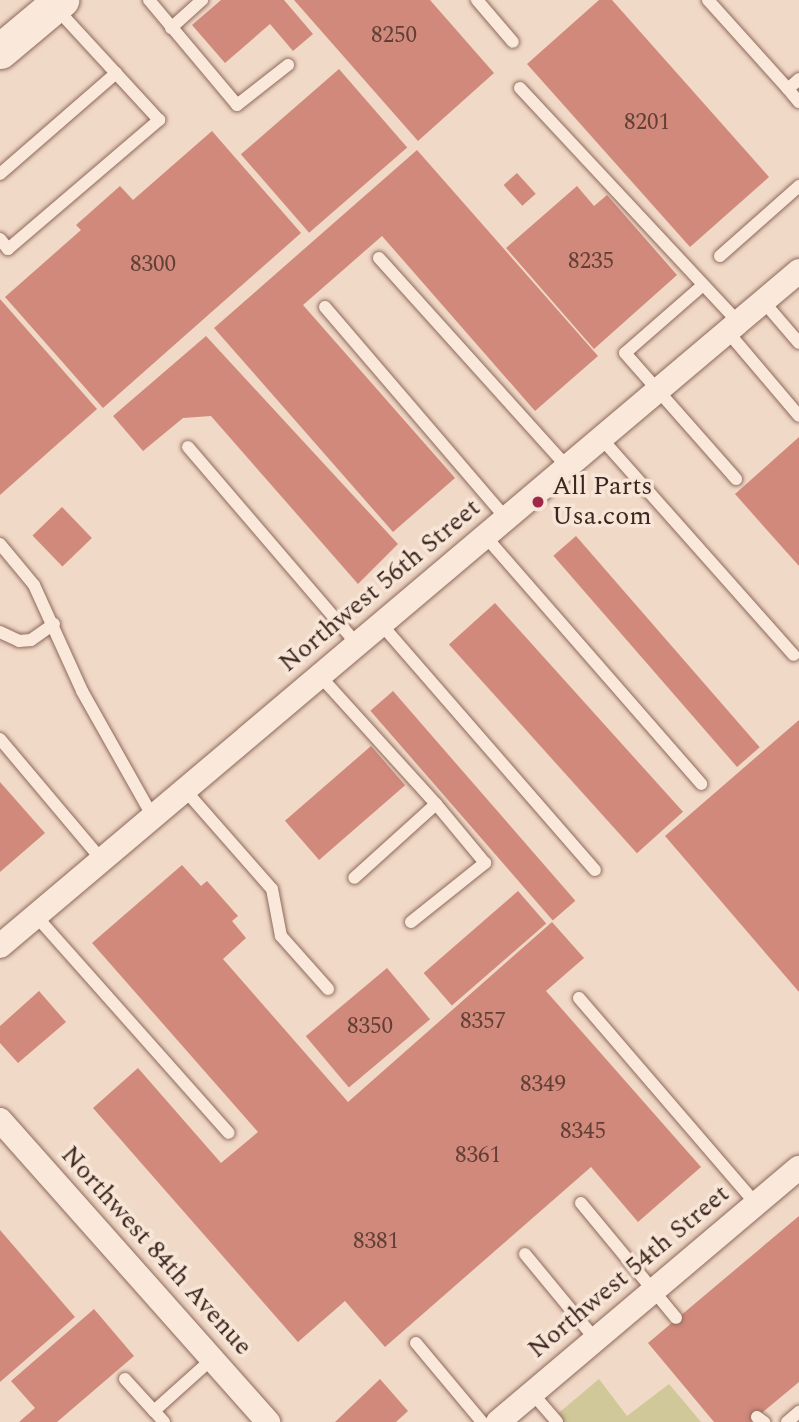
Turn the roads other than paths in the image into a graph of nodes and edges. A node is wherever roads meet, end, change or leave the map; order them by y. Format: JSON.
{"nodes":[{"id":1,"x":149,"y":0,"type":"edge"},
{"id":2,"x":202,"y":0,"type":"edge"},
{"id":3,"x":477,"y":0,"type":"edge"},
{"id":4,"x":708,"y":0,"type":"edge"},
{"id":5,"x":58,"y":3,"type":"edge"},
{"id":6,"x":171,"y":28,"type":"junction"},
{"id":7,"x":513,"y":42,"type":"dead end"},
{"id":8,"x":0,"y":51,"type":"edge"},
{"id":9,"x":288,"y":65,"type":"dead end"},
{"id":10,"x":116,"y":73,"type":"junction"},
{"id":11,"x":799,"y":79,"type":"edge"},
{"id":12,"x":520,"y":88,"type":"dead end"},
{"id":13,"x":788,"y":89,"type":"junction"},
{"id":14,"x":799,"y":102,"type":"edge"},
{"id":15,"x":0,"y":174,"type":"edge"},
{"id":16,"x":799,"y":186,"type":"edge"},
{"id":17,"x":0,"y":239,"type":"edge"},
{"id":18,"x":720,"y":256,"type":"dead end"},
{"id":19,"x":379,"y":258,"type":"dead end"},
{"id":20,"x":799,"y":271,"type":"edge"},
{"id":21,"x":704,"y":285,"type":"junction"},
{"id":22,"x":763,"y":301,"type":"junction"},
{"id":23,"x":325,"y":307,"type":"dead end"},
{"id":24,"x":732,"y":327,"type":"junction"},
{"id":25,"x":799,"y":343,"type":"edge"},
{"id":26,"x":657,"y":390,"type":"junction"},
{"id":27,"x":799,"y":416,"type":"edge"},
{"id":28,"x":601,"y":438,"type":"junction"},
{"id":29,"x":188,"y":447,"type":"dead end"},
{"id":30,"x":567,"y":467,"type":"junction"},
{"id":31,"x":736,"y":480,"type":"dead end"},
{"id":32,"x":506,"y":518,"type":"junction"},
{"id":33,"x":485,"y":536,"type":"junction"},
{"id":34,"x":0,"y":544,"type":"edge"},
{"id":35,"x":54,"y":624,"type":"junction"},
{"id":36,"x":381,"y":624,"type":"junction"},
{"id":37,"x":0,"y":632,"type":"edge"},
{"id":38,"x":358,"y":644,"type":"junction"},
{"id":39,"x":794,"y":655,"type":"dead end"},
{"id":40,"x":320,"y":676,"type":"junction"},
{"id":41,"x":0,"y":739,"type":"edge"},
{"id":42,"x":701,"y":784,"type":"dead end"},
{"id":43,"x":185,"y":790,"type":"junction"},
{"id":44,"x":436,"y":804,"type":"junction"},
{"id":45,"x":153,"y":817,"type":"junction"},
{"id":46,"x":103,"y":860,"type":"junction"},
{"id":47,"x":595,"y":870,"type":"dead end"},
{"id":48,"x":355,"y":878,"type":"dead end"},
{"id":49,"x":36,"y":916,"type":"junction"},
{"id":50,"x":411,"y":922,"type":"dead end"},
{"id":51,"x":0,"y":946,"type":"edge"},
{"id":52,"x":328,"y":989,"type":"dead end"},
{"id":53,"x":579,"y":998,"type":"dead end"},
{"id":54,"x":0,"y":1120,"type":"edge"},
{"id":55,"x":229,"y":1133,"type":"dead end"},
{"id":56,"x":799,"y":1168,"type":"edge"},
{"id":57,"x":581,"y":1202,"type":"dead end"},
{"id":58,"x":756,"y":1204,"type":"junction"},
{"id":59,"x":525,"y":1254,"type":"dead end"},
{"id":60,"x":654,"y":1290,"type":"junction"},
{"id":61,"x":677,"y":1318,"type":"dead end"},
{"id":62,"x":596,"y":1340,"type":"junction"},
{"id":63,"x":416,"y":1343,"type":"dead end"},
{"id":64,"x":212,"y":1359,"type":"junction"},
{"id":65,"x":125,"y":1379,"type":"dead end"},
{"id":66,"x":533,"y":1393,"type":"junction"},
{"id":67,"x":154,"y":1411,"type":"junction"},
{"id":68,"x":799,"y":1412,"type":"edge"},
{"id":69,"x":164,"y":1422,"type":"edge"},
{"id":70,"x":268,"y":1422,"type":"edge"},
{"id":71,"x":482,"y":1422,"type":"edge"},
{"id":72,"x":498,"y":1422,"type":"edge"},
{"id":73,"x":557,"y":1422,"type":"edge"},
{"id":74,"x":788,"y":1422,"type":"edge"}],
"edges":[{"from":1,"to":6,"type":"lane"},
{"from":2,"to":6,"type":"lane"},
{"from":3,"to":7,"type":"lane"},
{"from":4,"to":13,"type":"lane"},
{"from":5,"to":8,"type":"main road"},
{"from":5,"to":10,"type":"lane"},
{"from":6,"to":9,"type":"lane"},
{"from":10,"to":15,"type":"lane"},
{"from":10,"to":17,"type":"lane"},
{"from":11,"to":13,"type":"lane"},
{"from":12,"to":21,"type":"lane"},
{"from":13,"to":14,"type":"lane"},
{"from":16,"to":18,"type":"lane"},
{"from":19,"to":30,"type":"lane"},
{"from":20,"to":22,"type":"street","name":"Northwest 56th Street"},
{"from":21,"to":24,"type":"lane"},
{"from":21,"to":26,"type":"lane"},
{"from":22,"to":24,"type":"street","name":"Northwest 56th Street"},
{"from":22,"to":25,"type":"lane"},
{"from":23,"to":32,"type":"lane"},
{"from":24,"to":26,"type":"street","name":"Northwest 56th Street"},
{"from":24,"to":27,"type":"lane"},
{"from":26,"to":28,"type":"street","name":"Northwest 56th Street"},
{"from":26,"to":31,"type":"lane"},
{"from":28,"to":30,"type":"street","name":"Northwest 56th Street"},
{"from":28,"to":39,"type":"lane"},
{"from":29,"to":38,"type":"lane"},
{"from":30,"to":32,"type":"street","name":"Northwest 56th Street"},
{"from":32,"to":33,"type":"street","name":"Northwest 56th Street"},
{"from":33,"to":36,"type":"street","name":"Northwest 56th Street"},
{"from":33,"to":42,"type":"lane"},
{"from":34,"to":35,"type":"lane"},
{"from":35,"to":37,"type":"lane"},
{"from":35,"to":45,"type":"lane"},
{"from":36,"to":38,"type":"street","name":"Northwest 56th Street"},
{"from":36,"to":47,"type":"lane"},
{"from":38,"to":40,"type":"street","name":"Northwest 56th Street"},
{"from":40,"to":43,"type":"street","name":"Northwest 56th Street"},
{"from":40,"to":44,"type":"lane"},
{"from":41,"to":46,"type":"lane"},
{"from":43,"to":45,"type":"street","name":"Northwest 56th Street"},
{"from":43,"to":52,"type":"lane"},
{"from":44,"to":48,"type":"lane"},
{"from":44,"to":50,"type":"lane"},
{"from":45,"to":46,"type":"street","name":"Northwest 56th Street"},
{"from":46,"to":49,"type":"street","name":"Northwest 56th Street"},
{"from":49,"to":51,"type":"street","name":"Northwest 56th Street"},
{"from":49,"to":55,"type":"lane"},
{"from":53,"to":58,"type":"lane"},
{"from":54,"to":64,"type":"street","name":"Northwest 84th Avenue"},
{"from":56,"to":58,"type":"street","name":"Northwest 54th Street"},
{"from":57,"to":60,"type":"lane"},
{"from":58,"to":60,"type":"street","name":"Northwest 54th Street"},
{"from":59,"to":62,"type":"lane"},
{"from":60,"to":61,"type":"lane"},
{"from":60,"to":62,"type":"street","name":"Northwest 54th Street"},
{"from":62,"to":66,"type":"street","name":"Northwest 54th Street"},
{"from":63,"to":71,"type":"lane"},
{"from":64,"to":67,"type":"lane"},
{"from":64,"to":70,"type":"street","name":"Northwest 84th Avenue"},
{"from":65,"to":67,"type":"lane"},
{"from":66,"to":72,"type":"street","name":"Northwest 54th Street"},
{"from":66,"to":73,"type":"lane"},
{"from":67,"to":69,"type":"lane"},
{"from":68,"to":74,"type":"lane"}]}
